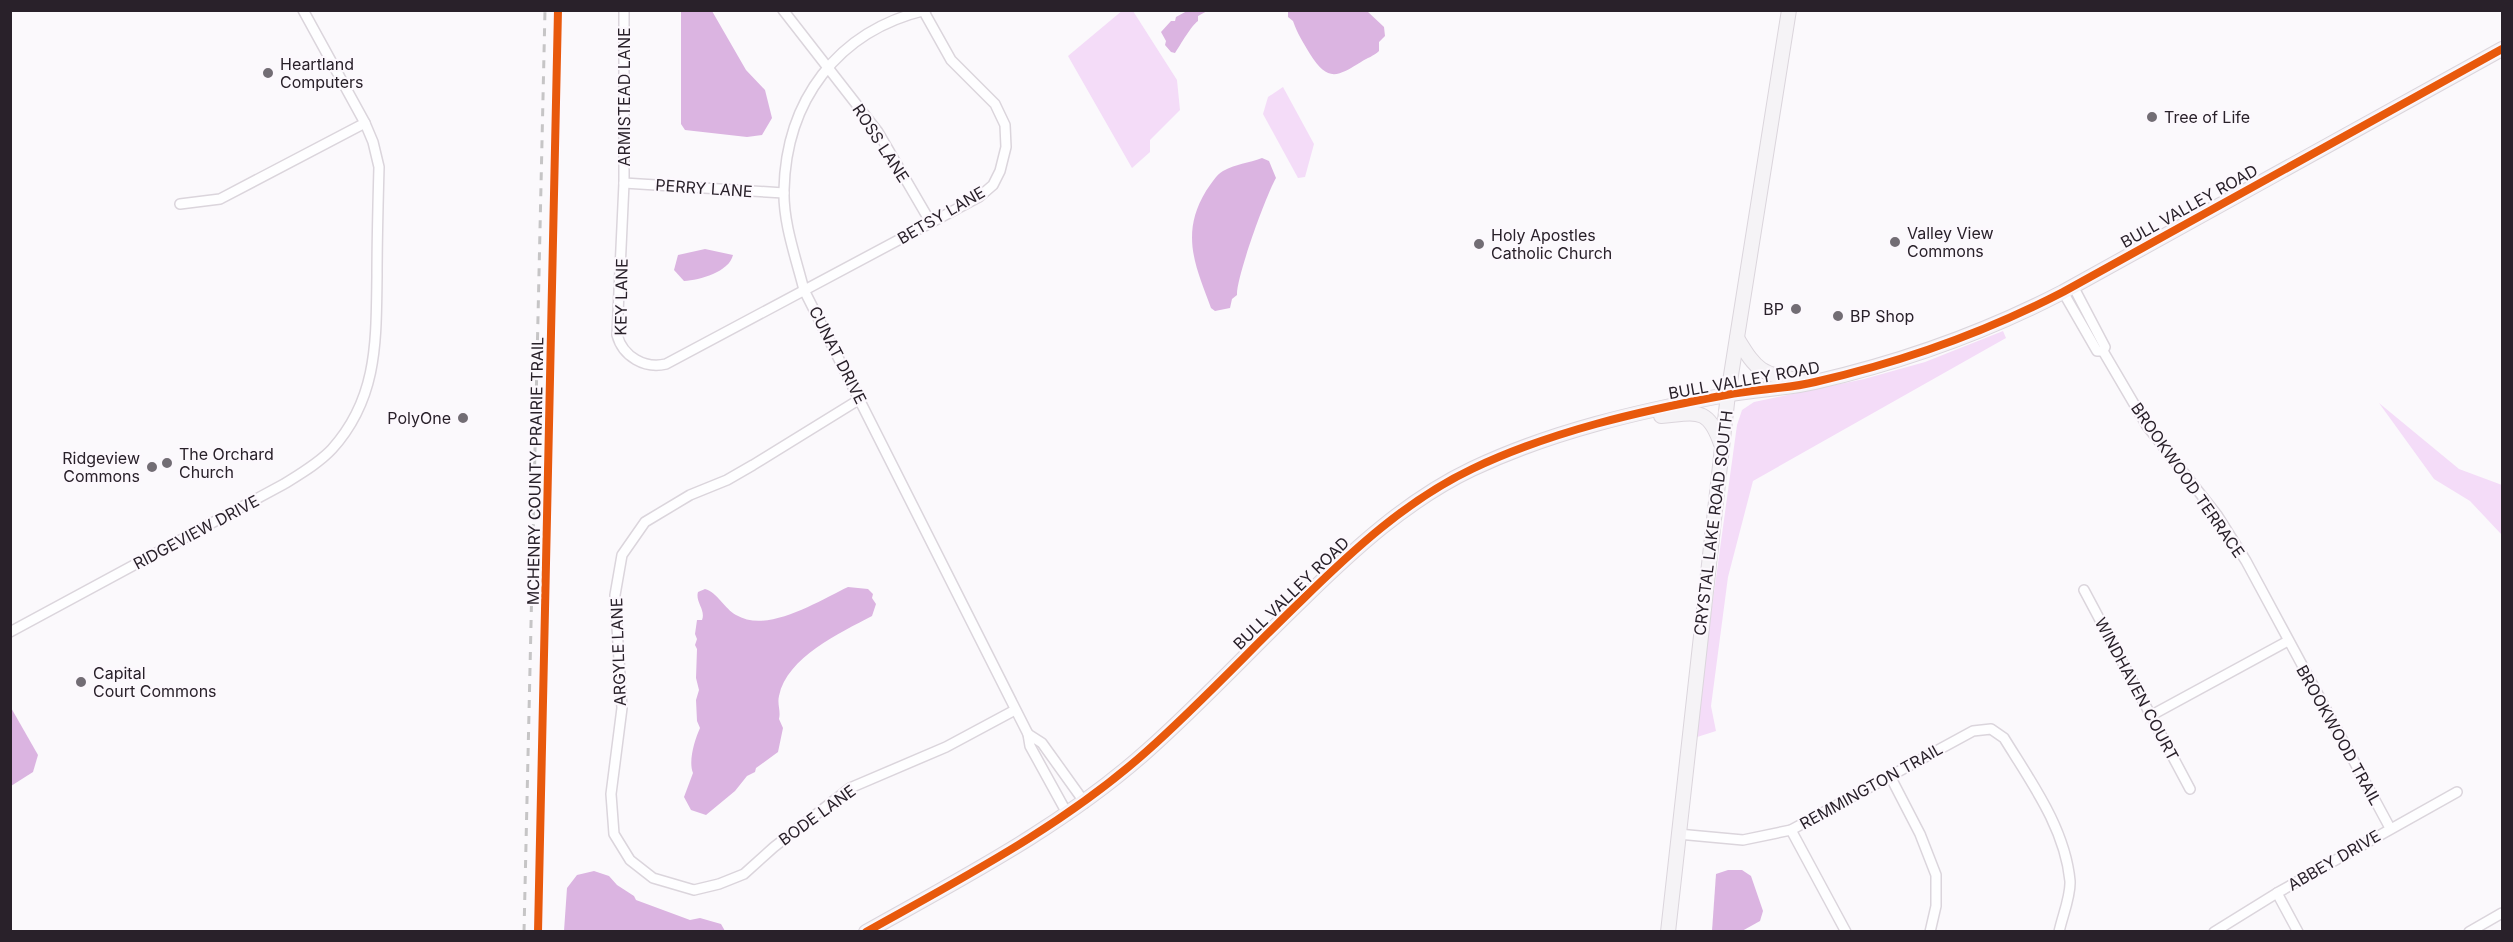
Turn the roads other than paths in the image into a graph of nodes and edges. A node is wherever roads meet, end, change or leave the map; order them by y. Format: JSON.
{"nodes":[{"id":1,"x":303,"y":10,"type":"edge"},
{"id":2,"x":624,"y":10,"type":"edge"},
{"id":3,"x":783,"y":10,"type":"edge"},
{"id":4,"x":1789,"y":10,"type":"edge"},
{"id":5,"x":924,"y":11,"type":"edge"},
{"id":6,"x":2502,"y":49,"type":"edge"},
{"id":7,"x":827,"y":66,"type":"junction"},
{"id":8,"x":365,"y":123,"type":"junction"},
{"id":9,"x":624,"y":183,"type":"junction"},
{"id":10,"x":784,"y":193,"type":"junction"},
{"id":11,"x":180,"y":204,"type":"dead end"},
{"id":12,"x":931,"y":223,"type":"junction"},
{"id":13,"x":2068,"y":289,"type":"junction"},
{"id":14,"x":804,"y":290,"type":"junction"},
{"id":15,"x":1737,"y":338,"type":"junction"},
{"id":16,"x":1812,"y":383,"type":"junction"},
{"id":17,"x":1728,"y":394,"type":"junction"},
{"id":18,"x":861,"y":399,"type":"junction"},
{"id":19,"x":1620,"y":418,"type":"junction"},
{"id":20,"x":1722,"y":448,"type":"junction"},
{"id":21,"x":2084,"y":590,"type":"dead end"},
{"id":22,"x":10,"y":632,"type":"edge"},
{"id":23,"x":2288,"y":641,"type":"junction"},
{"id":24,"x":1015,"y":711,"type":"junction"},
{"id":25,"x":2150,"y":716,"type":"junction"},
{"id":26,"x":1028,"y":734,"type":"junction"},
{"id":27,"x":1890,"y":776,"type":"junction"},
{"id":28,"x":2190,"y":789,"type":"dead end"},
{"id":29,"x":2457,"y":792,"type":"dead end"},
{"id":30,"x":1085,"y":803,"type":"junction"},
{"id":31,"x":1068,"y":815,"type":"junction"},
{"id":32,"x":2390,"y":828,"type":"junction"},
{"id":33,"x":1791,"y":830,"type":"junction"},
{"id":34,"x":1678,"y":834,"type":"junction"},
{"id":35,"x":653,"y":878,"type":"joint"},
{"id":36,"x":2277,"y":893,"type":"junction"},
{"id":37,"x":2502,"y":913,"type":"edge"},
{"id":38,"x":866,"y":932,"type":"edge"},
{"id":39,"x":1668,"y":932,"type":"edge"},
{"id":40,"x":1846,"y":932,"type":"edge"},
{"id":41,"x":1930,"y":932,"type":"edge"},
{"id":42,"x":2059,"y":932,"type":"edge"},
{"id":43,"x":2214,"y":932,"type":"edge"},
{"id":44,"x":2298,"y":932,"type":"edge"},
{"id":45,"x":2469,"y":932,"type":"edge"}],
"edges":[{"from":1,"to":8,"type":"street","name":"RIDGEVIEW DRIVE"},
{"from":2,"to":9,"type":"street","name":"ARMISTEAD LANE"},
{"from":3,"to":7,"type":"street"},
{"from":4,"to":15,"type":"street","name":"CRYSTAL LAKE ROAD SOUTH"},
{"from":5,"to":7,"type":"street","name":"CUNAT DRIVE"},
{"from":5,"to":12,"type":"street","name":"BETSY LANE"},
{"from":6,"to":13,"type":"street","name":"BULL VALLEY ROAD"},
{"from":7,"to":10,"type":"street","name":"CUNAT DRIVE"},
{"from":7,"to":12,"type":"street","name":"ROSS LANE"},
{"from":8,"to":11,"type":"street"},
{"from":8,"to":22,"type":"street","name":"RIDGEVIEW DRIVE"},
{"from":9,"to":10,"type":"street","name":"PERRY LANE"},
{"from":9,"to":14,"type":"street","name":"KEY LANE"},
{"from":10,"to":14,"type":"street","name":"CUNAT DRIVE"},
{"from":12,"to":14,"type":"street","name":"BETSY LANE"},
{"from":13,"to":16,"type":"street","name":"BULL VALLEY ROAD"},
{"from":13,"to":23,"type":"street","name":"BROOKWOOD TERRACE"},
{"from":14,"to":18,"type":"street","name":"CUNAT DRIVE"},
{"from":15,"to":16,"type":"street"},
{"from":15,"to":17,"type":"street","name":"CRYSTAL LAKE ROAD SOUTH"},
{"from":16,"to":17,"type":"street","name":"BULL VALLEY ROAD"},
{"from":17,"to":19,"type":"street","name":"BULL VALLEY ROAD"},
{"from":17,"to":20,"type":"street","name":"CRYSTAL LAKE ROAD SOUTH"},
{"from":18,"to":24,"type":"street","name":"CUNAT DRIVE"},
{"from":18,"to":35,"type":"street","name":"ARGYLE LANE"},
{"from":19,"to":20,"type":"street"},
{"from":19,"to":30,"type":"street","name":"BULL VALLEY ROAD"},
{"from":20,"to":34,"type":"street","name":"CRYSTAL LAKE ROAD SOUTH"},
{"from":21,"to":25,"type":"street","name":"WINDHAVEN COURT"},
{"from":23,"to":25,"type":"street"},
{"from":23,"to":32,"type":"street","name":"BROOKWOOD TRAIL"},
{"from":24,"to":26,"type":"street","name":"CUNAT DRIVE"},
{"from":24,"to":35,"type":"street","name":"BODE LANE"},
{"from":25,"to":28,"type":"street","name":"WINDHAVEN COURT"},
{"from":26,"to":30,"type":"street","name":"CUNAT DRIVE"},
{"from":26,"to":31,"type":"street","name":"CUNAT DRIVE"},
{"from":27,"to":33,"type":"street","name":"REMMINGTON TRAIL"},
{"from":27,"to":41,"type":"street"},
{"from":27,"to":42,"type":"street","name":"REMMINGTON TRAIL"},
{"from":29,"to":32,"type":"street","name":"ABBEY DRIVE"},
{"from":30,"to":31,"type":"street","name":"BULL VALLEY ROAD"},
{"from":31,"to":38,"type":"street","name":"BULL VALLEY ROAD"},
{"from":32,"to":36,"type":"street","name":"ABBEY DRIVE"},
{"from":33,"to":34,"type":"street","name":"REMMINGTON TRAIL"},
{"from":33,"to":40,"type":"street"},
{"from":34,"to":39,"type":"street","name":"CRYSTAL LAKE ROAD SOUTH"},
{"from":36,"to":43,"type":"street","name":"ABBEY DRIVE"},
{"from":36,"to":44,"type":"street"},
{"from":37,"to":45,"type":"street"}]}
